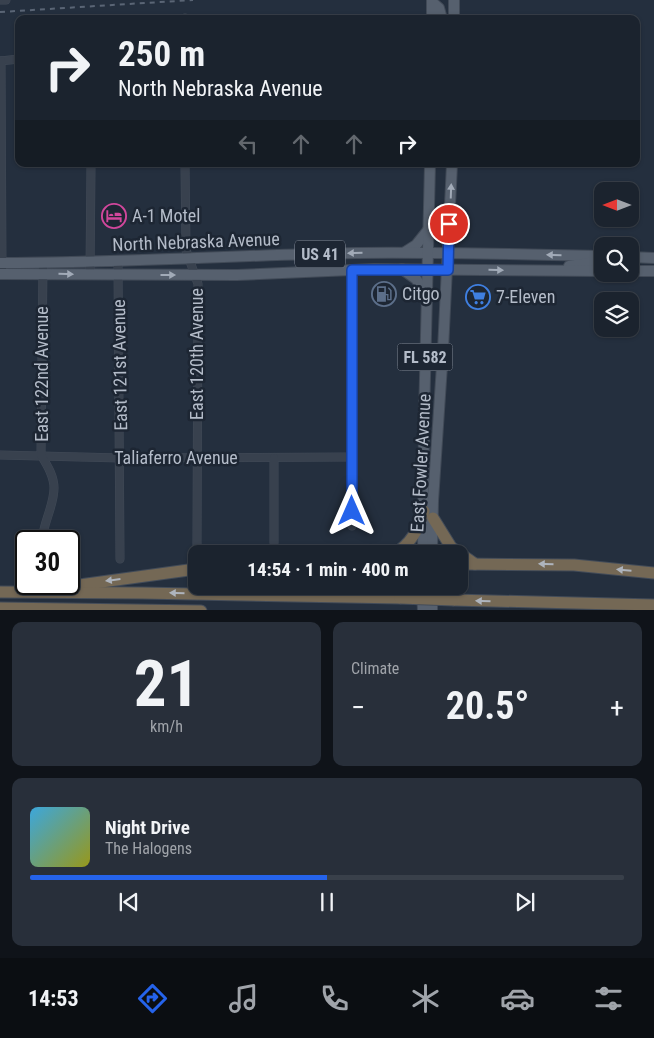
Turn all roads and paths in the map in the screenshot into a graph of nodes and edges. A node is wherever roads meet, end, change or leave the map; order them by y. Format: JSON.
{"nodes":[{"id":1,"x":0,"y":0,"type":"edge"},
{"id":2,"x":6,"y":0,"type":"edge"},
{"id":3,"x":454,"y":0,"type":"edge"},
{"id":4,"x":432,"y":1,"type":"edge"},
{"id":5,"x":432,"y":15,"type":"edge"},
{"id":6,"x":441,"y":15,"type":"edge"},
{"id":7,"x":454,"y":15,"type":"edge"},
{"id":8,"x":15,"y":59,"type":"edge"},
{"id":9,"x":1,"y":61,"type":"edge"},
{"id":10,"x":91,"y":167,"type":"edge"},
{"id":11,"x":186,"y":167,"type":"edge"},
{"id":12,"x":430,"y":167,"type":"edge"},
{"id":13,"x":452,"y":167,"type":"edge"},
{"id":14,"x":428,"y":229,"type":"junction"},
{"id":15,"x":404,"y":253,"type":"junction"},
{"id":16,"x":428,"y":253,"type":"junction"},
{"id":17,"x":448,"y":253,"type":"junction"},
{"id":18,"x":594,"y":256,"type":"edge"},
{"id":19,"x":639,"y":257,"type":"edge"},
{"id":20,"x":654,"y":258,"type":"edge"},
{"id":21,"x":188,"y":259,"type":"junction"},
{"id":22,"x":1,"y":262,"type":"edge"},
{"id":23,"x":43,"y":262,"type":"junction"},
{"id":24,"x":90,"y":262,"type":"junction"},
{"id":25,"x":118,"y":262,"type":"junction"},
{"id":26,"x":594,"y":262,"type":"edge"},
{"id":27,"x":401,"y":269,"type":"junction"},
{"id":28,"x":428,"y":269,"type":"junction"},
{"id":29,"x":352,"y":270,"type":"junction"},
{"id":30,"x":448,"y":270,"type":"junction"},
{"id":31,"x":564,"y":271,"type":"junction"},
{"id":32,"x":594,"y":271,"type":"edge"},
{"id":33,"x":639,"y":271,"type":"edge"},
{"id":34,"x":654,"y":271,"type":"edge"},
{"id":35,"x":1,"y":274,"type":"edge"},
{"id":36,"x":42,"y":274,"type":"junction"},
{"id":37,"x":90,"y":275,"type":"junction"},
{"id":38,"x":119,"y":275,"type":"junction"},
{"id":39,"x":195,"y":275,"type":"junction"},
{"id":40,"x":427,"y":295,"type":"junction"},
{"id":41,"x":0,"y":455,"type":"edge"},
{"id":42,"x":41,"y":455,"type":"junction"},
{"id":43,"x":352,"y":457,"type":"junction"},
{"id":44,"x":121,"y":458,"type":"junction"},
{"id":45,"x":197,"y":458,"type":"junction"},
{"id":46,"x":274,"y":458,"type":"junction"},
{"id":47,"x":429,"y":515,"type":"junction"},
{"id":48,"x":352,"y":526,"type":"dead end"},
{"id":49,"x":43,"y":530,"type":"edge"},
{"id":50,"x":274,"y":543,"type":"dead end"},
{"id":51,"x":197,"y":545,"type":"edge"},
{"id":52,"x":407,"y":545,"type":"edge"},
{"id":53,"x":424,"y":545,"type":"edge"},
{"id":54,"x":431,"y":545,"type":"edge"},
{"id":55,"x":120,"y":559,"type":"dead end"},
{"id":56,"x":468,"y":564,"type":"edge"},
{"id":57,"x":475,"y":564,"type":"junction"},
{"id":58,"x":188,"y":570,"type":"edge"},
{"id":59,"x":654,"y":573,"type":"edge"},
{"id":60,"x":80,"y":585,"type":"edge"},
{"id":61,"x":0,"y":592,"type":"edge"},
{"id":62,"x":15,"y":592,"type":"edge"},
{"id":63,"x":80,"y":592,"type":"edge"},
{"id":64,"x":422,"y":595,"type":"edge"},
{"id":65,"x":432,"y":595,"type":"edge"},
{"id":66,"x":654,"y":605,"type":"edge"},
{"id":67,"x":0,"y":608,"type":"edge"},
{"id":68,"x":29,"y":608,"type":"junction"},
{"id":69,"x":42,"y":610,"type":"edge"},
{"id":70,"x":201,"y":610,"type":"edge"},
{"id":71,"x":423,"y":610,"type":"edge"},
{"id":72,"x":432,"y":610,"type":"edge"}],
"edges":[{"from":1,"to":2,"type":"street"},
{"from":3,"to":7,"type":"main road"},
{"from":4,"to":5,"type":"main road"},
{"from":4,"to":6,"type":"main road"},
{"from":8,"to":9,"type":"street"},
{"from":9,"to":22,"type":"street"},
{"from":10,"to":24,"type":"street"},
{"from":11,"to":21,"type":"street","name":"East 120th Avenue"},
{"from":12,"to":14,"type":"main road","name":"East Fowler Avenue","number":"FL 582"},
{"from":17,"to":13,"type":"main road","name":"East Fowler Avenue","number":"FL 582","one_way":true},
{"from":14,"to":15,"type":"main road"},
{"from":14,"to":16,"type":"main road","name":"East Fowler Avenue","number":"FL 582"},
{"from":15,"to":16,"type":"main road","name":"North Nebraska Avenue","number":"US 41"},
{"from":15,"to":21,"type":"main road","name":"North Nebraska Avenue","number":"US 41","one_way":true},
{"from":16,"to":17,"type":"main road","name":"North Nebraska Avenue","number":"US 41"},
{"from":16,"to":28,"type":"main road","name":"East Fowler Avenue","number":"FL 582"},
{"from":18,"to":17,"type":"main road","name":"North Nebraska Avenue","number":"US 41","one_way":true},
{"from":17,"to":30,"type":"main road","name":"East Fowler Avenue","number":"FL 582"},
{"from":19,"to":20,"type":"main road"},
{"from":21,"to":25,"type":"main road","name":"North Nebraska Avenue","number":"US 41"},
{"from":21,"to":39,"type":"street","name":"East 120th Avenue"},
{"from":22,"to":23,"type":"main road","name":"North Nebraska Avenue","number":"US 41"},
{"from":22,"to":35,"type":"street"},
{"from":23,"to":24,"type":"main road","name":"North Nebraska Avenue","number":"US 41"},
{"from":23,"to":36,"type":"street","name":"East 122nd Avenue"},
{"from":24,"to":25,"type":"main road","name":"North Nebraska Avenue","number":"US 41"},
{"from":24,"to":37,"type":"street"},
{"from":25,"to":38,"type":"street","name":"East 121st Avenue"},
{"from":26,"to":31,"type":"main road"},
{"from":27,"to":28,"type":"main road","name":"North Nebraska Avenue","number":"US 41"},
{"from":27,"to":29,"type":"main road","name":"North Nebraska Avenue","number":"US 41"},
{"from":27,"to":40,"type":"main road"},
{"from":28,"to":30,"type":"main road","name":"North Nebraska Avenue","number":"US 41"},
{"from":28,"to":40,"type":"main road","name":"East Fowler Avenue","number":"FL 582"},
{"from":29,"to":39,"type":"main road","name":"North Nebraska Avenue","number":"US 41"},
{"from":29,"to":43,"type":"street"},
{"from":30,"to":31,"type":"main road","name":"North Nebraska Avenue","number":"US 41","one_way":true},
{"from":30,"to":47,"type":"main road","name":"East Fowler Avenue","number":"FL 582"},
{"from":31,"to":32,"type":"main road","name":"North Nebraska Avenue","number":"US 41"},
{"from":33,"to":34,"type":"main road"},
{"from":35,"to":36,"type":"main road","name":"North Nebraska Avenue","number":"US 41"},
{"from":36,"to":37,"type":"main road","name":"North Nebraska Avenue","number":"US 41","one_way":true},
{"from":36,"to":42,"type":"street","name":"East 122nd Avenue"},
{"from":37,"to":38,"type":"main road","name":"North Nebraska Avenue","number":"US 41"},
{"from":38,"to":39,"type":"main road","name":"North Nebraska Avenue","number":"US 41","one_way":true},
{"from":38,"to":44,"type":"street","name":"East 121st Avenue"},
{"from":39,"to":45,"type":"street","name":"East 120th Avenue"},
{"from":40,"to":47,"type":"main road","name":"East Fowler Avenue","number":"FL 582"},
{"from":41,"to":42,"type":"street","name":"Taliaferro Avenue"},
{"from":42,"to":44,"type":"street","name":"Taliaferro Avenue"},
{"from":42,"to":49,"type":"street","name":"East 122nd Avenue"},
{"from":43,"to":46,"type":"street","name":"Taliaferro Avenue"},
{"from":43,"to":48,"type":"street"},
{"from":44,"to":45,"type":"street","name":"Taliaferro Avenue"},
{"from":44,"to":55,"type":"street","name":"East 121st Avenue"},
{"from":45,"to":46,"type":"street","name":"Taliaferro Avenue"},
{"from":45,"to":51,"type":"street","name":"East 120th Avenue"},
{"from":46,"to":50,"type":"street"},
{"from":47,"to":52,"type":"highway"},
{"from":47,"to":53,"type":"main road","name":"East Fowler Avenue","number":"FL 582"},
{"from":47,"to":54,"type":"main road","name":"East Fowler Avenue","number":"FL 582"},
{"from":47,"to":57,"type":"highway"},
{"from":56,"to":57,"type":"highway"},
{"from":59,"to":57,"type":"highway","one_way":true},
{"from":58,"to":60,"type":"highway","one_way":true},
{"from":61,"to":62,"type":"highway"},
{"from":66,"to":63,"type":"highway","one_way":true,"bridge":true},
{"from":64,"to":71,"type":"main road"},
{"from":65,"to":72,"type":"main road"},
{"from":67,"to":68,"type":"highway"},
{"from":68,"to":69,"type":"highway"},
{"from":68,"to":70,"type":"highway"}]}
